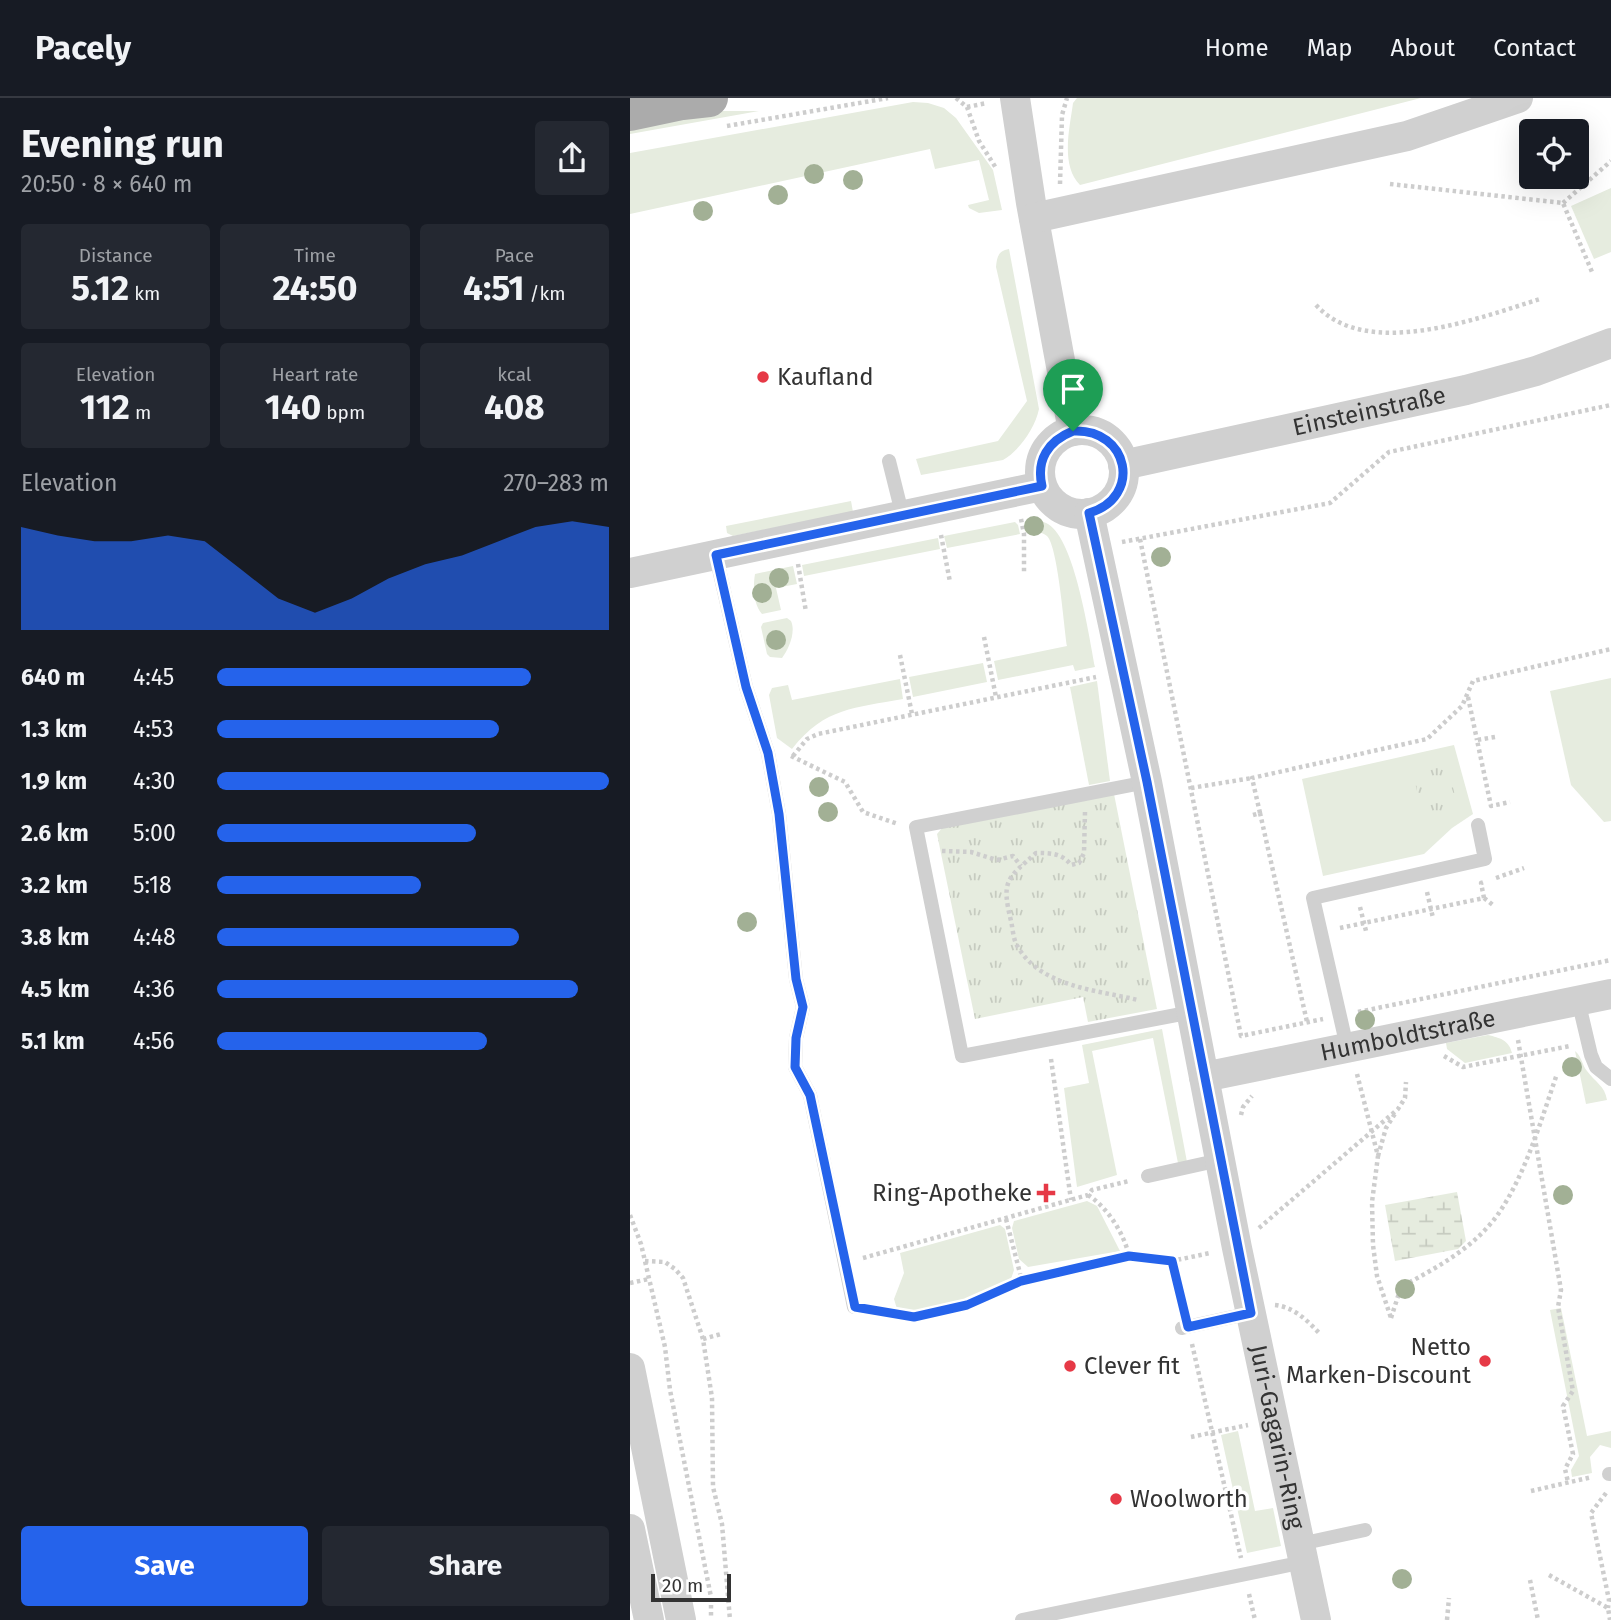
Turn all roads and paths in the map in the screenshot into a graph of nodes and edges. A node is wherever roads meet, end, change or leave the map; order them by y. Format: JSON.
{"nodes":[{"id":1,"x":888,"y":98,"type":"edge"},
{"id":2,"x":956,"y":98,"type":"edge"},
{"id":3,"x":1015,"y":98,"type":"edge"},
{"id":4,"x":1067,"y":98,"type":"edge"},
{"id":5,"x":1518,"y":98,"type":"edge"},
{"id":6,"x":630,"y":112,"type":"edge"},
{"id":7,"x":717,"y":112,"type":"edge"},
{"id":8,"x":1611,"y":161,"type":"edge"},
{"id":9,"x":997,"y":169,"type":"dead end"},
{"id":10,"x":1060,"y":184,"type":"dead end"},
{"id":11,"x":1390,"y":184,"type":"dead end"},
{"id":12,"x":1563,"y":204,"type":"junction"},
{"id":13,"x":1034,"y":218,"type":"junction"},
{"id":14,"x":1592,"y":272,"type":"dead end"},
{"id":15,"x":1540,"y":299,"type":"dead end"},
{"id":16,"x":1316,"y":305,"type":"dead end"},
{"id":17,"x":1611,"y":343,"type":"edge"},
{"id":18,"x":1611,"y":405,"type":"edge"},
{"id":19,"x":1073,"y":431,"type":"junction"},
{"id":20,"x":890,"y":461,"type":"dead end"},
{"id":21,"x":1123,"y":465,"type":"junction"},
{"id":22,"x":1042,"y":486,"type":"junction"},
{"id":23,"x":1089,"y":513,"type":"junction"},
{"id":24,"x":903,"y":517,"type":"junction"},
{"id":25,"x":1021,"y":519,"type":"dead end"},
{"id":26,"x":941,"y":535,"type":"dead end"},
{"id":27,"x":1140,"y":539,"type":"junction"},
{"id":28,"x":1121,"y":543,"type":"dead end"},
{"id":29,"x":716,"y":555,"type":"junction"},
{"id":30,"x":797,"y":563,"type":"dead end"},
{"id":31,"x":1024,"y":572,"type":"dead end"},
{"id":32,"x":630,"y":573,"type":"edge"},
{"id":33,"x":950,"y":582,"type":"dead end"},
{"id":34,"x":806,"y":612,"type":"dead end"},
{"id":35,"x":984,"y":637,"type":"dead end"},
{"id":36,"x":1611,"y":649,"type":"edge"},
{"id":37,"x":900,"y":654,"type":"dead end"},
{"id":38,"x":1103,"y":676,"type":"dead end"},
{"id":39,"x":1467,"y":694,"type":"junction"},
{"id":40,"x":996,"y":697,"type":"junction"},
{"id":41,"x":912,"y":715,"type":"junction"},
{"id":42,"x":1495,"y":737,"type":"dead end"},
{"id":43,"x":1477,"y":740,"type":"junction"},
{"id":44,"x":768,"y":753,"type":"junction"},
{"id":45,"x":793,"y":756,"type":"junction"},
{"id":46,"x":1252,"y":778,"type":"junction"},
{"id":47,"x":1147,"y":782,"type":"junction"},
{"id":48,"x":1191,"y":788,"type":"junction"},
{"id":49,"x":1085,"y":794,"type":"junction"},
{"id":50,"x":1510,"y":802,"type":"dead end"},
{"id":51,"x":1261,"y":813,"type":"junction"},
{"id":52,"x":1253,"y":815,"type":"dead end"},
{"id":53,"x":1478,"y":825,"type":"dead end"},
{"id":54,"x":916,"y":827,"type":"junction"},
{"id":55,"x":921,"y":851,"type":"junction"},
{"id":56,"x":1021,"y":866,"type":"junction"},
{"id":57,"x":1524,"y":868,"type":"dead end"},
{"id":58,"x":1423,"y":874,"type":"junction"},
{"id":59,"x":1277,"y":890,"type":"junction"},
{"id":60,"x":1270,"y":891,"type":"dead end"},
{"id":61,"x":1484,"y":898,"type":"junction"},
{"id":62,"x":1493,"y":905,"type":"dead end"},
{"id":63,"x":1431,"y":911,"type":"junction"},
{"id":64,"x":1433,"y":918,"type":"dead end"},
{"id":65,"x":1330,"y":931,"type":"dead end"},
{"id":66,"x":1294,"y":960,"type":"junction"},
{"id":67,"x":1611,"y":960,"type":"edge"},
{"id":68,"x":1286,"y":962,"type":"dead end"},
{"id":69,"x":1611,"y":994,"type":"edge"},
{"id":70,"x":1578,"y":1000,"type":"junction"},
{"id":71,"x":1150,"y":1004,"type":"dead end"},
{"id":72,"x":1192,"y":1012,"type":"junction"},
{"id":73,"x":1512,"y":1013,"type":"junction"},
{"id":74,"x":1348,"y":1014,"type":"dead end"},
{"id":75,"x":1047,"y":1039,"type":"junction"},
{"id":76,"x":1346,"y":1047,"type":"junction"},
{"id":77,"x":1439,"y":1053,"type":"dead end"},
{"id":78,"x":1522,"y":1055,"type":"junction"},
{"id":79,"x":1557,"y":1074,"type":"dead end"},
{"id":80,"x":1204,"y":1077,"type":"junction"},
{"id":81,"x":1611,"y":1079,"type":"edge"},
{"id":82,"x":1406,"y":1082,"type":"dead end"},
{"id":83,"x":1259,"y":1093,"type":"dead end"},
{"id":84,"x":1398,"y":1109,"type":"junction"},
{"id":85,"x":1239,"y":1122,"type":"dead end"},
{"id":86,"x":1373,"y":1130,"type":"junction"},
{"id":87,"x":1535,"y":1135,"type":"junction"},
{"id":88,"x":1378,"y":1156,"type":"junction"},
{"id":89,"x":1220,"y":1160,"type":"junction"},
{"id":90,"x":1148,"y":1176,"type":"joint"},
{"id":91,"x":1087,"y":1195,"type":"junction"},
{"id":92,"x":1071,"y":1200,"type":"junction"},
{"id":93,"x":630,"y":1215,"type":"edge"},
{"id":94,"x":1256,"y":1215,"type":"dead end"},
{"id":95,"x":1006,"y":1219,"type":"junction"},
{"id":96,"x":1237,"y":1248,"type":"junction"},
{"id":97,"x":1129,"y":1256,"type":"junction"},
{"id":98,"x":645,"y":1261,"type":"junction"},
{"id":99,"x":1172,"y":1261,"type":"junction"},
{"id":100,"x":845,"y":1263,"type":"junction"},
{"id":101,"x":649,"y":1279,"type":"junction"},
{"id":102,"x":1021,"y":1281,"type":"junction"},
{"id":103,"x":630,"y":1283,"type":"edge"},
{"id":104,"x":855,"y":1307,"type":"joint"},
{"id":105,"x":1263,"y":1309,"type":"junction"},
{"id":106,"x":1185,"y":1327,"type":"junction"},
{"id":107,"x":721,"y":1334,"type":"dead end"},
{"id":108,"x":1320,"y":1334,"type":"dead end"},
{"id":109,"x":702,"y":1339,"type":"junction"},
{"id":110,"x":630,"y":1368,"type":"edge"},
{"id":111,"x":1273,"y":1419,"type":"junction"},
{"id":112,"x":1212,"y":1432,"type":"junction"},
{"id":113,"x":1191,"y":1437,"type":"dead end"},
{"id":114,"x":1610,"y":1478,"type":"edge"},
{"id":115,"x":1568,"y":1482,"type":"junction"},
{"id":116,"x":1531,"y":1491,"type":"dead end"},
{"id":117,"x":630,"y":1528,"type":"edge"},
{"id":118,"x":1365,"y":1530,"type":"dead end"},
{"id":119,"x":1302,"y":1553,"type":"junction"},
{"id":120,"x":1244,"y":1575,"type":"junction"},
{"id":121,"x":1549,"y":1575,"type":"dead end"},
{"id":122,"x":1530,"y":1580,"type":"dead end"},
{"id":123,"x":1448,"y":1598,"type":"dead end"},
{"id":124,"x":1608,"y":1608,"type":"junction"},
{"id":125,"x":649,"y":1620,"type":"edge"},
{"id":126,"x":681,"y":1620,"type":"edge"},
{"id":127,"x":711,"y":1620,"type":"edge"},
{"id":128,"x":730,"y":1620,"type":"edge"},
{"id":129,"x":1022,"y":1620,"type":"edge"},
{"id":130,"x":1255,"y":1620,"type":"edge"},
{"id":131,"x":1316,"y":1620,"type":"edge"},
{"id":132,"x":1447,"y":1620,"type":"edge"},
{"id":133,"x":1538,"y":1620,"type":"edge"},
{"id":134,"x":1610,"y":1620,"type":"edge"}],
"edges":[{"from":1,"to":7,"type":"path"},
{"from":2,"to":9,"type":"path"},
{"from":3,"to":13,"type":"street"},
{"from":4,"to":10,"type":"path"},
{"from":5,"to":13,"type":"street"},
{"from":6,"to":7,"type":"main road"},
{"from":8,"to":12,"type":"path"},
{"from":11,"to":12,"type":"path"},
{"from":12,"to":14,"type":"path"},
{"from":13,"to":19,"type":"street"},
{"from":15,"to":16,"type":"path"},
{"from":17,"to":21,"type":"street","name":"Einsteinstraße"},
{"from":18,"to":27,"type":"path"},
{"from":19,"to":21,"type":"street"},
{"from":19,"to":22,"type":"street"},
{"from":20,"to":24,"type":"lane"},
{"from":21,"to":23,"type":"street"},
{"from":22,"to":23,"type":"street"},
{"from":22,"to":24,"type":"street"},
{"from":23,"to":47,"type":"street","name":"Juri-Gagarin-Ring"},
{"from":24,"to":29,"type":"street"},
{"from":25,"to":31,"type":"path"},
{"from":26,"to":33,"type":"path"},
{"from":27,"to":28,"type":"path"},
{"from":27,"to":48,"type":"path"},
{"from":29,"to":32,"type":"street"},
{"from":29,"to":44,"type":"lane"},
{"from":30,"to":34,"type":"path"},
{"from":35,"to":40,"type":"path"},
{"from":36,"to":39,"type":"path"},
{"from":37,"to":41,"type":"path"},
{"from":38,"to":40,"type":"path"},
{"from":39,"to":43,"type":"path"},
{"from":39,"to":46,"type":"path"},
{"from":40,"to":41,"type":"path"},
{"from":41,"to":45,"type":"path"},
{"from":42,"to":43,"type":"path"},
{"from":43,"to":50,"type":"path"},
{"from":44,"to":45,"type":"path"},
{"from":44,"to":100,"type":"lane"},
{"from":45,"to":54,"type":"path"},
{"from":46,"to":48,"type":"path"},
{"from":46,"to":51,"type":"path"},
{"from":47,"to":49,"type":"lane"},
{"from":47,"to":72,"type":"street","name":"Juri-Gagarin-Ring"},
{"from":48,"to":66,"type":"path"},
{"from":49,"to":54,"type":"lane"},
{"from":49,"to":56,"type":"path"},
{"from":51,"to":52,"type":"path"},
{"from":51,"to":59,"type":"path"},
{"from":53,"to":58,"type":"lane"},
{"from":54,"to":55,"type":"lane"},
{"from":55,"to":56,"type":"path"},
{"from":55,"to":75,"type":"lane"},
{"from":56,"to":71,"type":"path"},
{"from":57,"to":61,"type":"path"},
{"from":58,"to":63,"type":"path"},
{"from":58,"to":76,"type":"lane"},
{"from":59,"to":60,"type":"path"},
{"from":59,"to":66,"type":"path"},
{"from":61,"to":62,"type":"path"},
{"from":61,"to":63,"type":"path"},
{"from":63,"to":64,"type":"path"},
{"from":63,"to":65,"type":"path"},
{"from":66,"to":68,"type":"path"},
{"from":67,"to":74,"type":"path"},
{"from":69,"to":70,"type":"street","name":"Humboldtstraße"},
{"from":70,"to":73,"type":"street","name":"Humboldtstraße"},
{"from":70,"to":81,"type":"lane"},
{"from":72,"to":75,"type":"lane"},
{"from":72,"to":80,"type":"street","name":"Juri-Gagarin-Ring"},
{"from":73,"to":76,"type":"street","name":"Humboldtstraße"},
{"from":73,"to":78,"type":"path"},
{"from":75,"to":92,"type":"path"},
{"from":76,"to":80,"type":"street","name":"Humboldtstraße"},
{"from":76,"to":86,"type":"path"},
{"from":77,"to":78,"type":"path"},
{"from":78,"to":87,"type":"path"},
{"from":79,"to":87,"type":"path"},
{"from":80,"to":89,"type":"street","name":"Juri-Gagarin-Ring"},
{"from":82,"to":84,"type":"path"},
{"from":83,"to":85,"type":"path"},
{"from":84,"to":86,"type":"path"},
{"from":84,"to":88,"type":"path"},
{"from":86,"to":88,"type":"path"},
{"from":86,"to":94,"type":"path"},
{"from":87,"to":88,"type":"path"},
{"from":87,"to":115,"type":"path"},
{"from":89,"to":90,"type":"lane"},
{"from":89,"to":96,"type":"street","name":"Juri-Gagarin-Ring"},
{"from":90,"to":91,"type":"path"},
{"from":91,"to":92,"type":"path"},
{"from":91,"to":97,"type":"path"},
{"from":92,"to":95,"type":"path"},
{"from":93,"to":98,"type":"path"},
{"from":95,"to":100,"type":"path"},
{"from":95,"to":102,"type":"path"},
{"from":96,"to":99,"type":"path"},
{"from":96,"to":105,"type":"street","name":"Juri-Gagarin-Ring"},
{"from":97,"to":99,"type":"path"},
{"from":97,"to":102,"type":"path"},
{"from":98,"to":101,"type":"path"},
{"from":98,"to":109,"type":"path"},
{"from":99,"to":106,"type":"path"},
{"from":100,"to":104,"type":"lane"},
{"from":101,"to":103,"type":"path"},
{"from":101,"to":127,"type":"path"},
{"from":102,"to":104,"type":"path"},
{"from":105,"to":106,"type":"lane"},
{"from":105,"to":108,"type":"path"},
{"from":105,"to":111,"type":"street","name":"Juri-Gagarin-Ring"},
{"from":106,"to":112,"type":"path"},
{"from":107,"to":109,"type":"path"},
{"from":109,"to":128,"type":"path"},
{"from":110,"to":126,"type":"street"},
{"from":111,"to":112,"type":"path"},
{"from":111,"to":119,"type":"street","name":"Juri-Gagarin-Ring"},
{"from":112,"to":113,"type":"path"},
{"from":112,"to":120,"type":"path"},
{"from":114,"to":115,"type":"path"},
{"from":114,"to":124,"type":"path"},
{"from":115,"to":116,"type":"path"},
{"from":117,"to":125,"type":"street"},
{"from":118,"to":119,"type":"lane"},
{"from":119,"to":120,"type":"lane"},
{"from":119,"to":131,"type":"street","name":"Juri-Gagarin-Ring"},
{"from":120,"to":129,"type":"lane"},
{"from":120,"to":130,"type":"path"},
{"from":121,"to":124,"type":"path"},
{"from":122,"to":133,"type":"path"},
{"from":123,"to":132,"type":"path"},
{"from":124,"to":134,"type":"path"}]}
